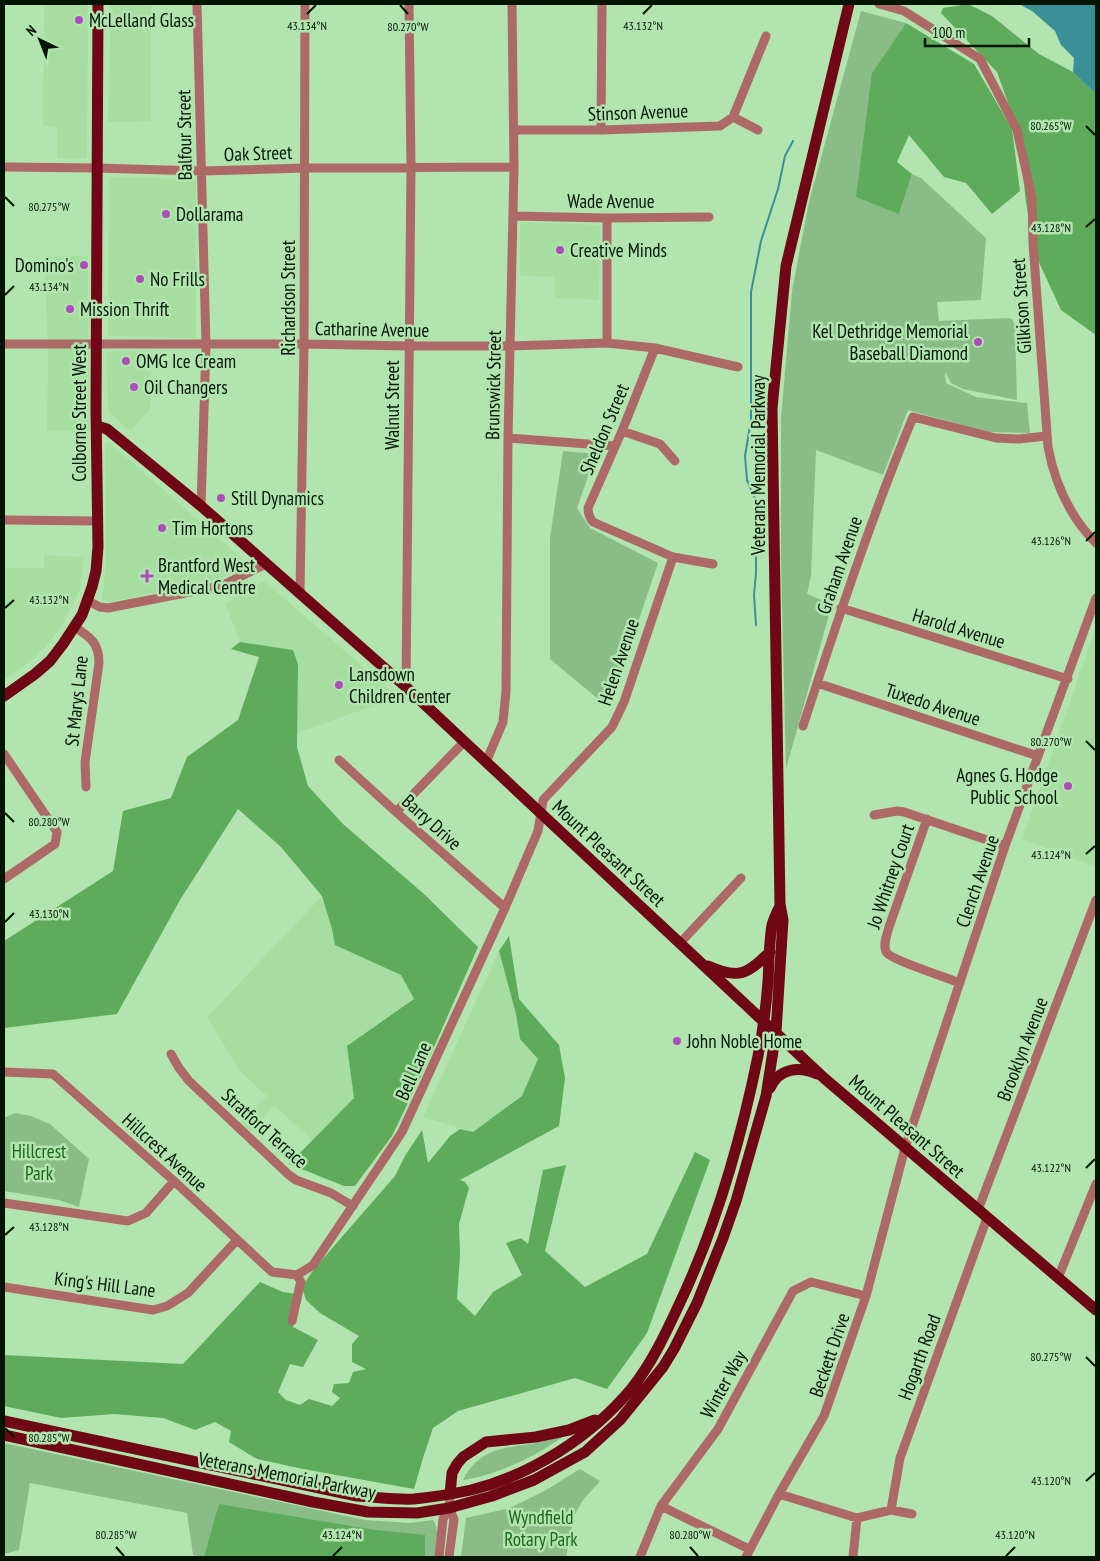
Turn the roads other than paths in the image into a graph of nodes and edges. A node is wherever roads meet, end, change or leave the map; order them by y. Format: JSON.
{"nodes":[{"id":1,"x":98,"y":4,"type":"edge"},
{"id":2,"x":197,"y":4,"type":"edge"},
{"id":3,"x":305,"y":4,"type":"edge"},
{"id":4,"x":409,"y":4,"type":"edge"},
{"id":5,"x":512,"y":4,"type":"edge"},
{"id":6,"x":602,"y":4,"type":"edge"},
{"id":7,"x":849,"y":4,"type":"edge"},
{"id":8,"x":880,"y":4,"type":"edge"},
{"id":9,"x":766,"y":36,"type":"dead end"},
{"id":10,"x":732,"y":117,"type":"junction"},
{"id":11,"x":514,"y":130,"type":"junction"},
{"id":12,"x":601,"y":130,"type":"junction"},
{"id":13,"x":758,"y":130,"type":"dead end"},
{"id":14,"x":514,"y":167,"type":"junction"},
{"id":15,"x":4,"y":168,"type":"edge"},
{"id":16,"x":96,"y":168,"type":"junction"},
{"id":17,"x":305,"y":168,"type":"junction"},
{"id":18,"x":411,"y":168,"type":"junction"},
{"id":19,"x":201,"y":171,"type":"junction"},
{"id":20,"x":513,"y":216,"type":"junction"},
{"id":21,"x":709,"y":217,"type":"dead end"},
{"id":22,"x":607,"y":218,"type":"junction"},
{"id":23,"x":607,"y":343,"type":"junction"},
{"id":24,"x":4,"y":344,"type":"edge"},
{"id":25,"x":96,"y":344,"type":"junction"},
{"id":26,"x":304,"y":344,"type":"junction"},
{"id":27,"x":206,"y":345,"type":"junction"},
{"id":28,"x":409,"y":346,"type":"junction"},
{"id":29,"x":509,"y":346,"type":"junction"},
{"id":30,"x":655,"y":348,"type":"junction"},
{"id":31,"x":738,"y":367,"type":"dead end"},
{"id":32,"x":96,"y":426,"type":"junction"},
{"id":33,"x":622,"y":431,"type":"junction"},
{"id":34,"x":1046,"y":436,"type":"junction"},
{"id":35,"x":508,"y":438,"type":"junction"},
{"id":36,"x":614,"y":446,"type":"junction"},
{"id":37,"x":675,"y":461,"type":"dead end"},
{"id":38,"x":201,"y":506,"type":"junction"},
{"id":39,"x":4,"y":520,"type":"edge"},
{"id":40,"x":97,"y":521,"type":"junction"},
{"id":41,"x":1096,"y":543,"type":"edge"},
{"id":42,"x":673,"y":556,"type":"junction"},
{"id":43,"x":266,"y":564,"type":"junction"},
{"id":44,"x":713,"y":564,"type":"dead end"},
{"id":45,"x":300,"y":593,"type":"junction"},
{"id":46,"x":1096,"y":598,"type":"edge"},
{"id":47,"x":88,"y":601,"type":"junction"},
{"id":48,"x":841,"y":608,"type":"junction"},
{"id":49,"x":76,"y":627,"type":"junction"},
{"id":50,"x":1068,"y":679,"type":"junction"},
{"id":51,"x":817,"y":683,"type":"junction"},
{"id":52,"x":406,"y":687,"type":"junction"},
{"id":53,"x":4,"y":696,"type":"edge"},
{"id":54,"x":803,"y":726,"type":"dead end"},
{"id":55,"x":464,"y":742,"type":"junction"},
{"id":56,"x":4,"y":754,"type":"edge"},
{"id":57,"x":1038,"y":756,"type":"junction"},
{"id":58,"x":340,"y":760,"type":"dead end"},
{"id":59,"x":486,"y":762,"type":"junction"},
{"id":60,"x":86,"y":787,"type":"dead end"},
{"id":61,"x":396,"y":812,"type":"junction"},
{"id":62,"x":540,"y":814,"type":"junction"},
{"id":63,"x":874,"y":815,"type":"dead end"},
{"id":64,"x":927,"y":819,"type":"junction"},
{"id":65,"x":1005,"y":846,"type":"junction"},
{"id":66,"x":741,"y":878,"type":"dead end"},
{"id":67,"x":4,"y":879,"type":"edge"},
{"id":68,"x":1096,"y":900,"type":"edge"},
{"id":69,"x":780,"y":904,"type":"junction"},
{"id":70,"x":505,"y":908,"type":"junction"},
{"id":71,"x":680,"y":943,"type":"junction"},
{"id":72,"x":770,"y":952,"type":"junction"},
{"id":73,"x":702,"y":963,"type":"junction"},
{"id":74,"x":960,"y":982,"type":"junction"},
{"id":75,"x":764,"y":1022,"type":"junction"},
{"id":76,"x":776,"y":1032,"type":"junction"},
{"id":77,"x":171,"y":1054,"type":"dead end"},
{"id":78,"x":4,"y":1072,"type":"edge"},
{"id":79,"x":824,"y":1078,"type":"junction"},
{"id":80,"x":766,"y":1096,"type":"junction"},
{"id":81,"x":905,"y":1148,"type":"junction"},
{"id":82,"x":174,"y":1181,"type":"junction"},
{"id":83,"x":1096,"y":1184,"type":"edge"},
{"id":84,"x":4,"y":1203,"type":"edge"},
{"id":85,"x":353,"y":1206,"type":"junction"},
{"id":86,"x":983,"y":1214,"type":"junction"},
{"id":87,"x":237,"y":1240,"type":"junction"},
{"id":88,"x":296,"y":1275,"type":"junction"},
{"id":89,"x":1058,"y":1278,"type":"junction"},
{"id":90,"x":4,"y":1287,"type":"edge"},
{"id":91,"x":866,"y":1296,"type":"junction"},
{"id":92,"x":1096,"y":1310,"type":"edge"},
{"id":93,"x":292,"y":1320,"type":"dead end"},
{"id":94,"x":603,"y":1417,"type":"junction"},
{"id":95,"x":4,"y":1421,"type":"edge"},
{"id":96,"x":4,"y":1435,"type":"edge"},
{"id":97,"x":450,"y":1494,"type":"junction"},
{"id":98,"x":779,"y":1494,"type":"junction"},
{"id":99,"x":660,"y":1506,"type":"junction"},
{"id":100,"x":449,"y":1508,"type":"junction"},
{"id":101,"x":891,"y":1510,"type":"junction"},
{"id":102,"x":912,"y":1514,"type":"dead end"},
{"id":103,"x":856,"y":1518,"type":"junction"},
{"id":104,"x":748,"y":1553,"type":"edge"},
{"id":105,"x":439,"y":1557,"type":"edge"},
{"id":106,"x":449,"y":1557,"type":"edge"},
{"id":107,"x":640,"y":1557,"type":"edge"},
{"id":108,"x":853,"y":1557,"type":"edge"}],
"edges":[{"from":1,"to":16,"type":"main road","name":"Colborne Street West"},
{"from":2,"to":19,"type":"street","name":"Balfour Street"},
{"from":3,"to":17,"type":"street","name":"Richardson Street"},
{"from":4,"to":18,"type":"street","name":"Walnut Street"},
{"from":5,"to":11,"type":"street","name":"Brunswick Street"},
{"from":6,"to":12,"type":"street"},
{"from":7,"to":69,"type":"main road","name":"Veterans Memorial Parkway"},
{"from":8,"to":34,"type":"street","name":"Gilkison Street"},
{"from":9,"to":10,"type":"street"},
{"from":10,"to":12,"type":"street","name":"Stinson Avenue"},
{"from":10,"to":13,"type":"street"},
{"from":11,"to":12,"type":"street","name":"Stinson Avenue"},
{"from":11,"to":14,"type":"street","name":"Brunswick Street"},
{"from":14,"to":18,"type":"street","name":"Oak Street"},
{"from":14,"to":20,"type":"street","name":"Brunswick Street"},
{"from":15,"to":16,"type":"street","name":"Oak Street"},
{"from":16,"to":19,"type":"street","name":"Oak Street"},
{"from":16,"to":25,"type":"main road","name":"Colborne Street West"},
{"from":17,"to":18,"type":"street","name":"Oak Street"},
{"from":17,"to":19,"type":"street","name":"Oak Street"},
{"from":17,"to":26,"type":"street","name":"Richardson Street"},
{"from":18,"to":28,"type":"street","name":"Walnut Street"},
{"from":19,"to":27,"type":"street","name":"Balfour Street"},
{"from":20,"to":22,"type":"street","name":"Wade Avenue"},
{"from":20,"to":29,"type":"street","name":"Brunswick Street"},
{"from":21,"to":22,"type":"street","name":"Wade Avenue"},
{"from":22,"to":23,"type":"street"},
{"from":23,"to":29,"type":"street","name":"Catharine Avenue"},
{"from":23,"to":30,"type":"street","name":"Catharine Avenue"},
{"from":24,"to":25,"type":"street","name":"Catharine Avenue"},
{"from":25,"to":27,"type":"street","name":"Catharine Avenue"},
{"from":25,"to":32,"type":"main road","name":"Colborne Street West"},
{"from":26,"to":27,"type":"street","name":"Catharine Avenue"},
{"from":26,"to":28,"type":"street","name":"Catharine Avenue"},
{"from":26,"to":45,"type":"street","name":"Richardson Street"},
{"from":27,"to":38,"type":"street","name":"Balfour Street"},
{"from":28,"to":29,"type":"street","name":"Catharine Avenue"},
{"from":28,"to":52,"type":"street","name":"Walnut Street"},
{"from":29,"to":35,"type":"street","name":"Brunswick Street"},
{"from":30,"to":31,"type":"street","name":"Catharine Avenue"},
{"from":30,"to":33,"type":"street","name":"Sheldon Street"},
{"from":32,"to":38,"type":"main road","name":"Mount Pleasant Street"},
{"from":32,"to":40,"type":"main road","name":"Colborne Street West"},
{"from":33,"to":36,"type":"street","name":"Sheldon Street"},
{"from":33,"to":37,"type":"street"},
{"from":34,"to":41,"type":"street","name":"Gilkison Street"},
{"from":34,"to":48,"type":"street","name":"Graham Avenue"},
{"from":35,"to":36,"type":"street"},
{"from":35,"to":59,"type":"street","name":"Brunswick Street"},
{"from":36,"to":42,"type":"street","name":"Sheldon Street"},
{"from":38,"to":43,"type":"main road","name":"Mount Pleasant Street"},
{"from":39,"to":40,"type":"street"},
{"from":40,"to":47,"type":"main road","name":"Colborne Street West"},
{"from":42,"to":44,"type":"street"},
{"from":42,"to":62,"type":"street","name":"Helen Avenue"},
{"from":43,"to":45,"type":"main road","name":"Mount Pleasant Street"},
{"from":43,"to":47,"type":"street"},
{"from":45,"to":52,"type":"main road","name":"Mount Pleasant Street"},
{"from":46,"to":50,"type":"street","name":"Clench Avenue"},
{"from":47,"to":49,"type":"main road","name":"Colborne Street West"},
{"from":48,"to":50,"type":"street","name":"Harold Avenue"},
{"from":48,"to":51,"type":"street","name":"Graham Avenue"},
{"from":49,"to":53,"type":"main road","name":"Colborne Street West"},
{"from":49,"to":60,"type":"street","name":"St Marys Lane"},
{"from":50,"to":57,"type":"street","name":"Clench Avenue"},
{"from":51,"to":54,"type":"street","name":"Graham Avenue"},
{"from":51,"to":57,"type":"street","name":"Tuxedo Avenue"},
{"from":52,"to":55,"type":"main road","name":"Mount Pleasant Street"},
{"from":55,"to":59,"type":"main road","name":"Mount Pleasant Street"},
{"from":55,"to":61,"type":"street"},
{"from":56,"to":67,"type":"street"},
{"from":57,"to":65,"type":"street","name":"Clench Avenue"},
{"from":58,"to":61,"type":"street","name":"Barry Drive"},
{"from":59,"to":62,"type":"main road","name":"Mount Pleasant Street"},
{"from":61,"to":70,"type":"street","name":"Barry Drive"},
{"from":62,"to":70,"type":"street","name":"Bell Lane"},
{"from":62,"to":71,"type":"main road","name":"Mount Pleasant Street"},
{"from":63,"to":64,"type":"street","name":"Jo Whitney Court"},
{"from":64,"to":65,"type":"street","name":"Jo Whitney Court"},
{"from":64,"to":74,"type":"street","name":"Jo Whitney Court"},
{"from":65,"to":74,"type":"street","name":"Clench Avenue"},
{"from":66,"to":71,"type":"street"},
{"from":68,"to":86,"type":"street","name":"Brooklyn Avenue"},
{"from":69,"to":72,"type":"main road","name":"Veterans Memorial Parkway"},
{"from":69,"to":76,"type":"main road","name":"Veterans Memorial Parkway"},
{"from":70,"to":85,"type":"street","name":"Bell Lane"},
{"from":71,"to":73,"type":"main road","name":"Mount Pleasant Street"},
{"from":72,"to":73,"type":"main road"},
{"from":72,"to":75,"type":"main road","name":"Veterans Memorial Parkway"},
{"from":73,"to":75,"type":"main road","name":"Mount Pleasant Street"},
{"from":74,"to":81,"type":"street","name":"Clench Avenue"},
{"from":75,"to":76,"type":"main road","name":"Mount Pleasant Street"},
{"from":75,"to":94,"type":"main road","name":"Veterans Memorial Parkway"},
{"from":76,"to":79,"type":"main road","name":"Mount Pleasant Street"},
{"from":76,"to":80,"type":"main road","name":"Veterans Memorial Parkway"},
{"from":77,"to":85,"type":"street","name":"Stratford Terrace"},
{"from":78,"to":82,"type":"street","name":"Hillcrest Avenue"},
{"from":79,"to":80,"type":"main road"},
{"from":79,"to":81,"type":"main road","name":"Mount Pleasant Street"},
{"from":80,"to":100,"type":"main road","name":"Veterans Memorial Parkway"},
{"from":81,"to":86,"type":"main road","name":"Mount Pleasant Street"},
{"from":81,"to":91,"type":"street","name":"Beckett Drive"},
{"from":82,"to":84,"type":"street"},
{"from":82,"to":87,"type":"street","name":"Hillcrest Avenue"},
{"from":83,"to":89,"type":"street"},
{"from":85,"to":88,"type":"street","name":"Bell Lane"},
{"from":86,"to":89,"type":"main road","name":"Mount Pleasant Street"},
{"from":86,"to":101,"type":"street","name":"Hogarth Road"},
{"from":87,"to":88,"type":"street","name":"Hillcrest Avenue"},
{"from":87,"to":90,"type":"street","name":"King's Hill Lane"},
{"from":88,"to":93,"type":"street"},
{"from":89,"to":92,"type":"main road","name":"Mount Pleasant Street"},
{"from":91,"to":98,"type":"street","name":"Beckett Drive"},
{"from":91,"to":99,"type":"street","name":"Winter Way"},
{"from":94,"to":97,"type":"main road","name":"Veterans Memorial Parkway"},
{"from":94,"to":97,"type":"main road"},
{"from":95,"to":97,"type":"main road","name":"Veterans Memorial Parkway"},
{"from":96,"to":100,"type":"main road","name":"Veterans Memorial Parkway"},
{"from":97,"to":100,"type":"street"},
{"from":98,"to":103,"type":"street"},
{"from":98,"to":104,"type":"street","name":"Beckett Drive"},
{"from":99,"to":104,"type":"street"},
{"from":99,"to":107,"type":"street","name":"Winter Way"},
{"from":100,"to":105,"type":"street"},
{"from":100,"to":106,"type":"street"},
{"from":101,"to":102,"type":"street"},
{"from":101,"to":103,"type":"street"},
{"from":103,"to":108,"type":"street"}]}
